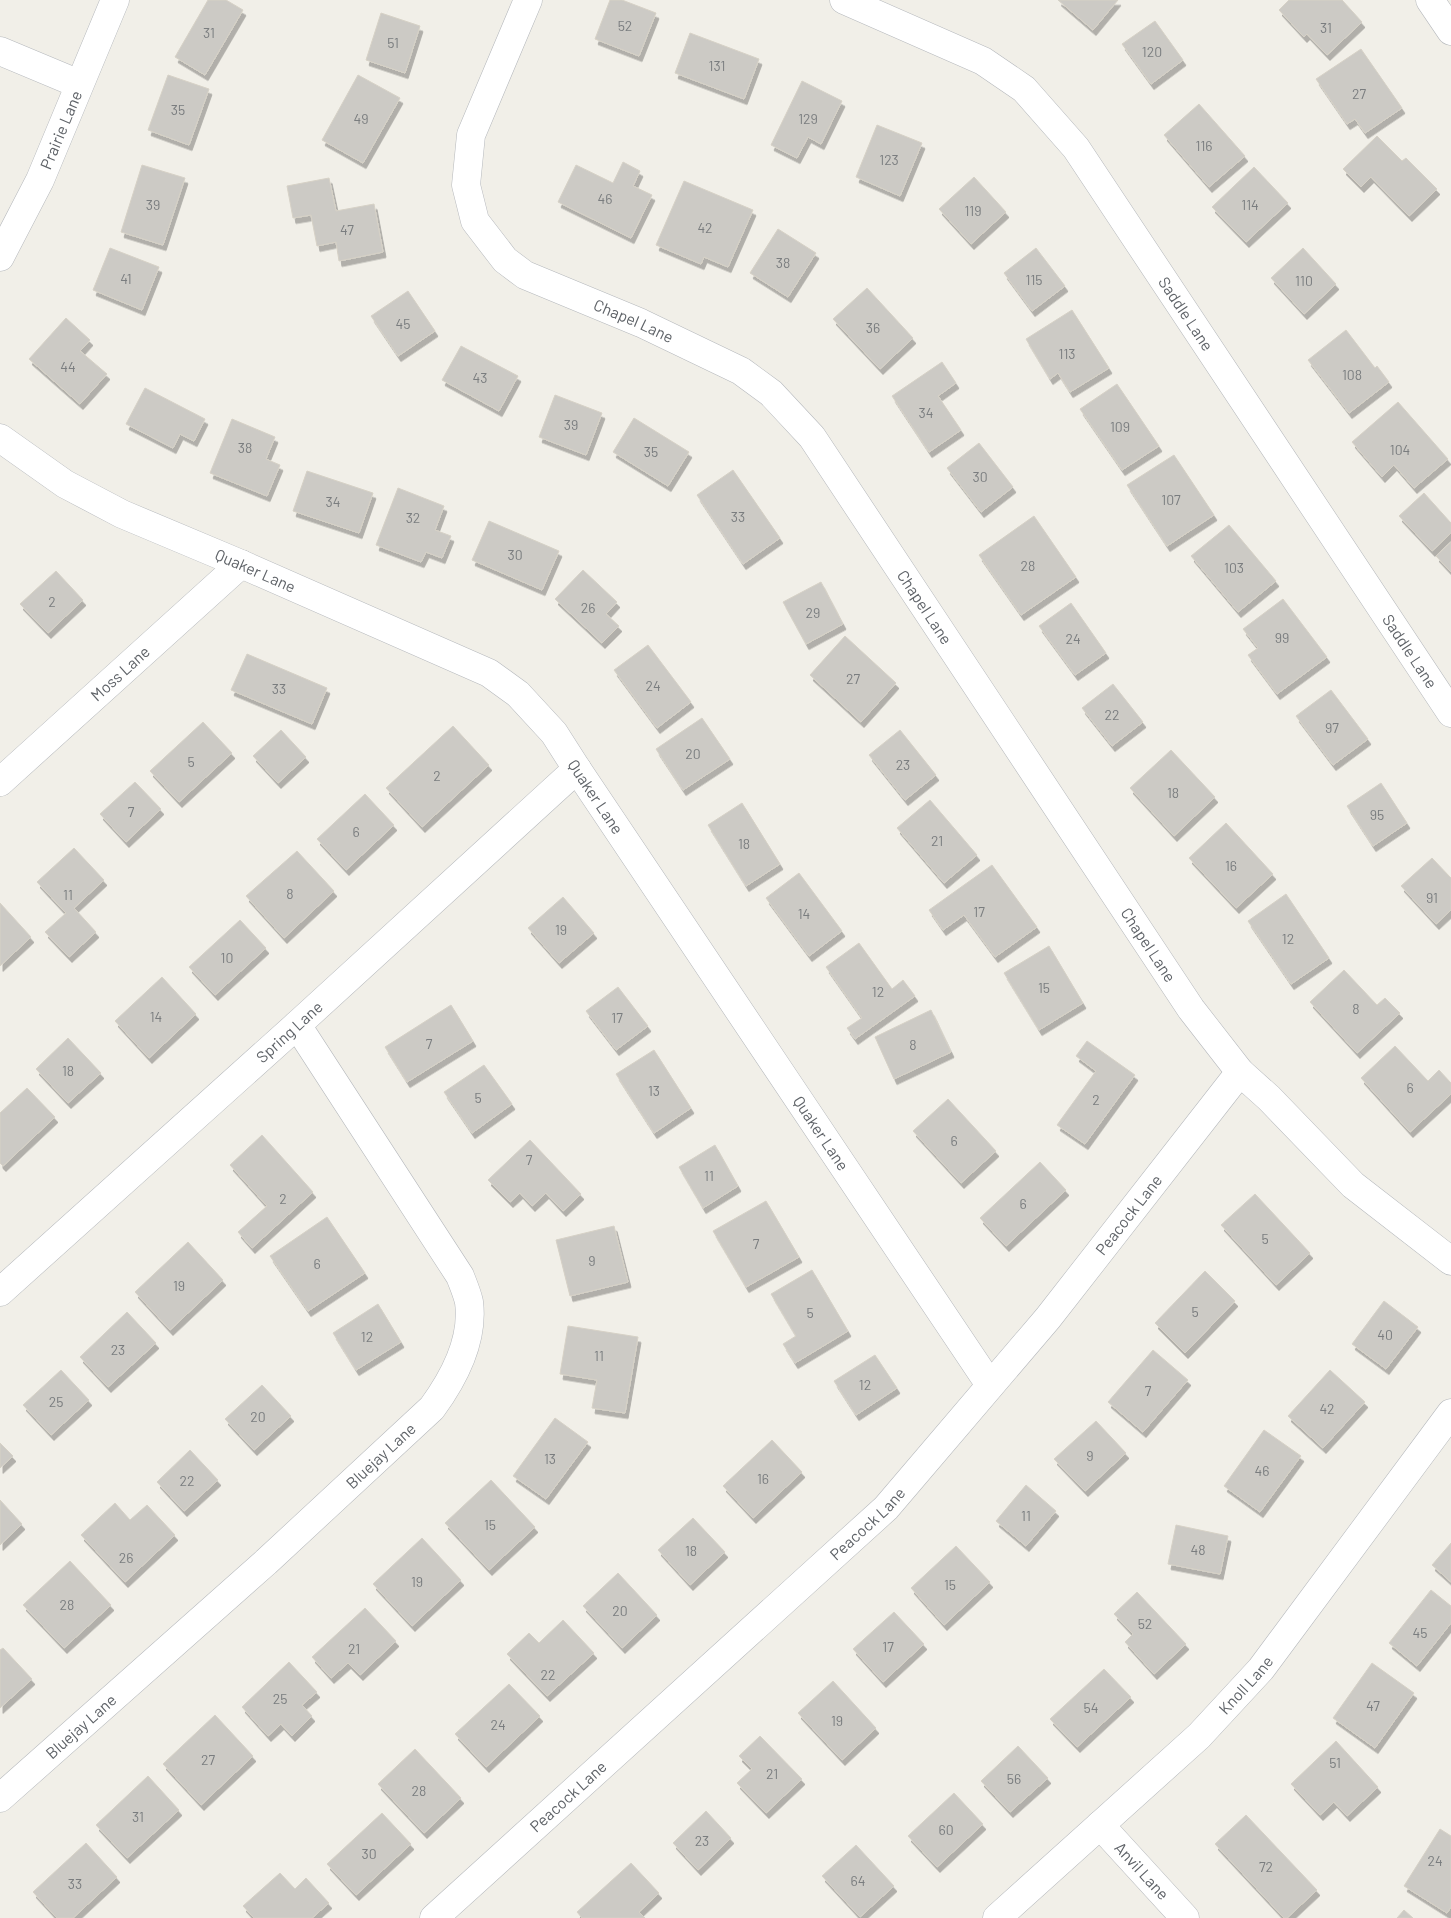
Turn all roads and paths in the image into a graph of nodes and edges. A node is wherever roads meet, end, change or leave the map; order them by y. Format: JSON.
{"nodes":[{"id":1,"x":115,"y":0,"type":"edge"},
{"id":2,"x":528,"y":0,"type":"edge"},
{"id":3,"x":844,"y":0,"type":"edge"},
{"id":4,"x":1430,"y":0,"type":"edge"},
{"id":5,"x":1451,"y":31,"type":"edge"},
{"id":6,"x":0,"y":51,"type":"edge"},
{"id":7,"x":79,"y":84,"type":"junction"},
{"id":8,"x":0,"y":257,"type":"edge"},
{"id":9,"x":0,"y":438,"type":"edge"},
{"id":10,"x":242,"y":564,"type":"junction"},
{"id":11,"x":1451,"y":713,"type":"edge"},
{"id":12,"x":576,"y":769,"type":"junction"},
{"id":13,"x":0,"y":782,"type":"edge"},
{"id":14,"x":297,"y":1025,"type":"junction"},
{"id":15,"x":1240,"y":1072,"type":"junction"},
{"id":16,"x":1451,"y":1261,"type":"edge"},
{"id":17,"x":0,"y":1292,"type":"edge"},
{"id":18,"x":990,"y":1385,"type":"junction"},
{"id":19,"x":1451,"y":1413,"type":"edge"},
{"id":20,"x":0,"y":1798,"type":"edge"},
{"id":21,"x":1100,"y":1825,"type":"junction"},
{"id":22,"x":434,"y":1918,"type":"edge"},
{"id":23,"x":997,"y":1918,"type":"edge"},
{"id":24,"x":1185,"y":1918,"type":"edge"}],
"edges":[{"from":1,"to":7,"type":"street","name":"Prairie Lane"},
{"from":2,"to":15,"type":"street","name":"Chapel Lane"},
{"from":3,"to":11,"type":"street","name":"Saddle Lane"},
{"from":4,"to":5,"type":"street"},
{"from":6,"to":7,"type":"street"},
{"from":7,"to":8,"type":"street","name":"Prairie Lane"},
{"from":9,"to":10,"type":"street","name":"Quaker Lane"},
{"from":10,"to":12,"type":"street","name":"Quaker Lane"},
{"from":10,"to":13,"type":"street","name":"Moss Lane"},
{"from":12,"to":14,"type":"street","name":"Spring Lane"},
{"from":12,"to":18,"type":"street","name":"Quaker Lane"},
{"from":14,"to":17,"type":"street","name":"Spring Lane"},
{"from":14,"to":20,"type":"street","name":"Bluejay Lane"},
{"from":15,"to":16,"type":"street","name":"Chapel Lane"},
{"from":15,"to":18,"type":"street","name":"Peacock Lane"},
{"from":18,"to":22,"type":"street","name":"Peacock Lane"},
{"from":19,"to":21,"type":"street","name":"Knoll Lane"},
{"from":21,"to":23,"type":"street","name":"Knoll Lane"},
{"from":21,"to":24,"type":"street","name":"Anvil Lane"}]}
